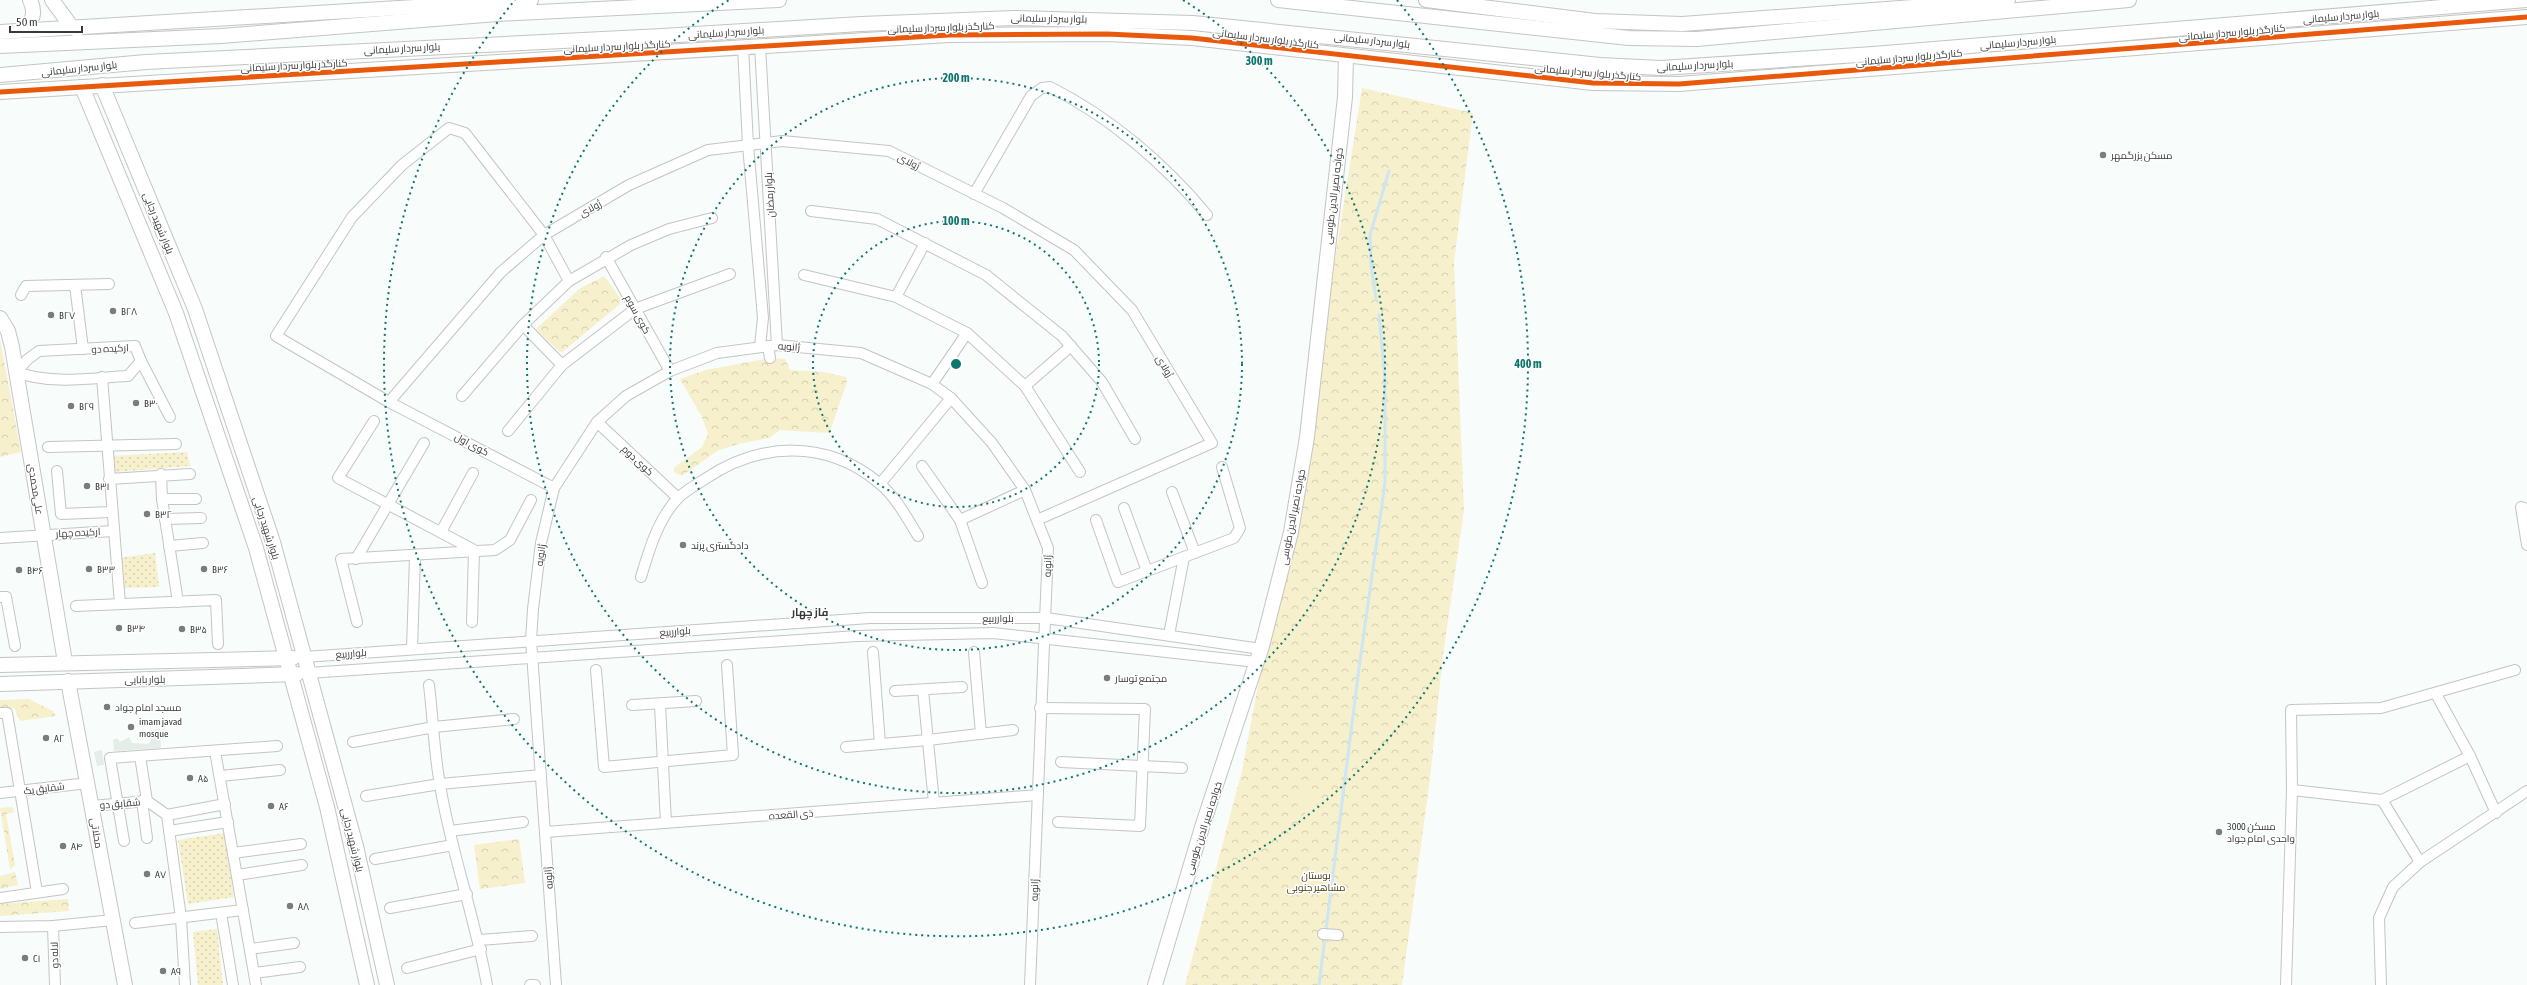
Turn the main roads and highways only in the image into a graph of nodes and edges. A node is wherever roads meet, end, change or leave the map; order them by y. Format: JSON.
{"nodes":[{"id":1,"x":514,"y":0,"type":"edge"},
{"id":2,"x":530,"y":0,"type":"edge"},
{"id":3,"x":779,"y":0,"type":"edge"},
{"id":4,"x":1278,"y":0,"type":"edge"},
{"id":5,"x":1426,"y":0,"type":"edge"},
{"id":6,"x":2008,"y":0,"type":"edge"},
{"id":7,"x":2129,"y":0,"type":"edge"},
{"id":8,"x":2527,"y":0,"type":"edge"},
{"id":9,"x":718,"y":1,"type":"edge"},
{"id":10,"x":53,"y":2,"type":"edge"},
{"id":11,"x":1441,"y":2,"type":"junction"},
{"id":12,"x":1904,"y":4,"type":"edge"},
{"id":13,"x":32,"y":5,"type":"edge"},
{"id":14,"x":1507,"y":5,"type":"edge"},
{"id":15,"x":1405,"y":13,"type":"junction"},
{"id":16,"x":2527,"y":17,"type":"edge"},
{"id":17,"x":1154,"y":20,"type":"junction"},
{"id":18,"x":71,"y":26,"type":"junction"},
{"id":19,"x":24,"y":30,"type":"junction"},
{"id":20,"x":305,"y":30,"type":"junction"},
{"id":21,"x":0,"y":32,"type":"edge"},
{"id":22,"x":268,"y":33,"type":"junction"},
{"id":23,"x":1107,"y":34,"type":"junction"},
{"id":24,"x":1192,"y":38,"type":"junction"},
{"id":25,"x":103,"y":42,"type":"junction"},
{"id":26,"x":508,"y":44,"type":"junction"},
{"id":27,"x":0,"y":46,"type":"edge"},
{"id":28,"x":310,"y":53,"type":"junction"},
{"id":29,"x":1873,"y":54,"type":"junction"},
{"id":30,"x":264,"y":56,"type":"junction"},
{"id":31,"x":1346,"y":56,"type":"junction"},
{"id":32,"x":509,"y":61,"type":"junction"},
{"id":33,"x":1914,"y":66,"type":"junction"},
{"id":34,"x":1836,"y":72,"type":"junction"},
{"id":35,"x":0,"y":75,"type":"edge"},
{"id":36,"x":102,"y":86,"type":"junction"},
{"id":37,"x":82,"y":87,"type":"junction"},
{"id":38,"x":0,"y":92,"type":"edge"},
{"id":39,"x":136,"y":166,"type":"junction"},
{"id":40,"x":117,"y":171,"type":"junction"},
{"id":41,"x":0,"y":318,"type":"edge"},
{"id":42,"x":304,"y":656,"type":"junction"},
{"id":43,"x":286,"y":659,"type":"junction"},
{"id":44,"x":257,"y":660,"type":"junction"},
{"id":45,"x":65,"y":662,"type":"junction"},
{"id":46,"x":0,"y":665,"type":"edge"},
{"id":47,"x":308,"y":673,"type":"junction"},
{"id":48,"x":290,"y":675,"type":"junction"},
{"id":49,"x":257,"y":676,"type":"junction"},
{"id":50,"x":68,"y":681,"type":"junction"},
{"id":51,"x":0,"y":684,"type":"edge"},
{"id":52,"x":125,"y":985,"type":"edge"},
{"id":53,"x":367,"y":985,"type":"edge"},
{"id":54,"x":388,"y":985,"type":"edge"},
{"id":55,"x":1155,"y":985,"type":"edge"}],
"edges":[{"from":1,"to":2,"type":"main road"},
{"from":1,"to":18,"type":"main road"},
{"from":3,"to":9,"type":"main road"},
{"from":4,"to":15,"type":"main road"},
{"from":5,"to":11,"type":"main road"},
{"from":6,"to":12,"type":"main road"},
{"from":7,"to":15,"type":"main road"},
{"from":8,"to":29,"type":"main road","name":"بلوار سردار سلیمانی"},
{"from":9,"to":20,"type":"main road"},
{"from":10,"to":13,"type":"main road"},
{"from":10,"to":18,"type":"main road"},
{"from":11,"to":14,"type":"main road"},
{"from":11,"to":15,"type":"main road"},
{"from":12,"to":14,"type":"main road"},
{"from":13,"to":19,"type":"main road"},
{"from":16,"to":33,"type":"main road","name":"کنارگذر بلوار سردار سلیمانی"},
{"from":17,"to":23,"type":"main road"},
{"from":17,"to":24,"type":"main road"},
{"from":17,"to":26,"type":"main road","name":"بلوار سردار سلیمانی"},
{"from":17,"to":29,"type":"main road","name":"بلوار سردار سلیمانی"},
{"from":18,"to":19,"type":"main road"},
{"from":18,"to":25,"type":"main road"},
{"from":19,"to":21,"type":"main road"},
{"from":20,"to":22,"type":"main road"},
{"from":20,"to":28,"type":"main road"},
{"from":22,"to":25,"type":"main road"},
{"from":22,"to":30,"type":"main road"},
{"from":23,"to":24,"type":"main road","name":"کنارگذر بلوار سردار سلیمانی"},
{"from":23,"to":32,"type":"main road","name":"کنارگذر بلوار سردار سلیمانی"},
{"from":24,"to":31,"type":"main road","name":"کنارگذر بلوار سردار سلیمانی"},
{"from":25,"to":27,"type":"main road"},
{"from":26,"to":28,"type":"main road","name":"بلوار سردار سلیمانی"},
{"from":26,"to":32,"type":"main road"},
{"from":28,"to":30,"type":"main road","name":"بلوار سردار سلیمانی"},
{"from":29,"to":33,"type":"main road"},
{"from":29,"to":34,"type":"main road"},
{"from":30,"to":35,"type":"main road","name":"بلوار سردار سلیمانی"},
{"from":31,"to":34,"type":"main road","name":"کنارگذر بلوار سردار سلیمانی"},
{"from":31,"to":55,"type":"main road","name":"خواجه نصیر الدین طوسی"},
{"from":32,"to":36,"type":"main road","name":"کنارگذر بلوار سردار سلیمانی"},
{"from":33,"to":34,"type":"main road","name":"کنارگذر بلوار سردار سلیمانی"},
{"from":36,"to":37,"type":"main road","name":"کنارگذر بلوار سردار سلیمانی"},
{"from":36,"to":39,"type":"main road","name":"بلوار شهید رجایی"},
{"from":37,"to":38,"type":"main road","name":"کنارگذر بلوار سردار سلیمانی"},
{"from":37,"to":40,"type":"main road","name":"بلوار شهید رجایی"},
{"from":39,"to":40,"type":"main road"},
{"from":39,"to":42,"type":"main road","name":"بلوار شهید رجایی"},
{"from":40,"to":43,"type":"main road","name":"بلوار شهید رجایی"},
{"from":41,"to":45,"type":"main road","name":"علی‌محمدی"},
{"from":42,"to":43,"type":"main road","name":"بلوار بابایی"},
{"from":42,"to":47,"type":"main road","name":"بلوار شهید رجایی"},
{"from":43,"to":44,"type":"main road","name":"بلوار بابایی"},
{"from":43,"to":48,"type":"main road","name":"بلوار شهید رجایی"},
{"from":44,"to":45,"type":"main road","name":"بلوار بابایی"},
{"from":44,"to":49,"type":"main road"},
{"from":45,"to":46,"type":"main road","name":"بلوار بابایی"},
{"from":47,"to":48,"type":"main road","name":"بلوار بابایی"},
{"from":47,"to":54,"type":"main road","name":"بلوار شهید رجایی"},
{"from":48,"to":49,"type":"main road","name":"بلوار بابایی"},
{"from":48,"to":53,"type":"main road","name":"بلوار شهید رجایی"},
{"from":49,"to":50,"type":"main road","name":"بلوار بابایی"},
{"from":50,"to":51,"type":"main road","name":"بلوار بابایی"},
{"from":50,"to":52,"type":"main road","name":"محلاتی"}]}
